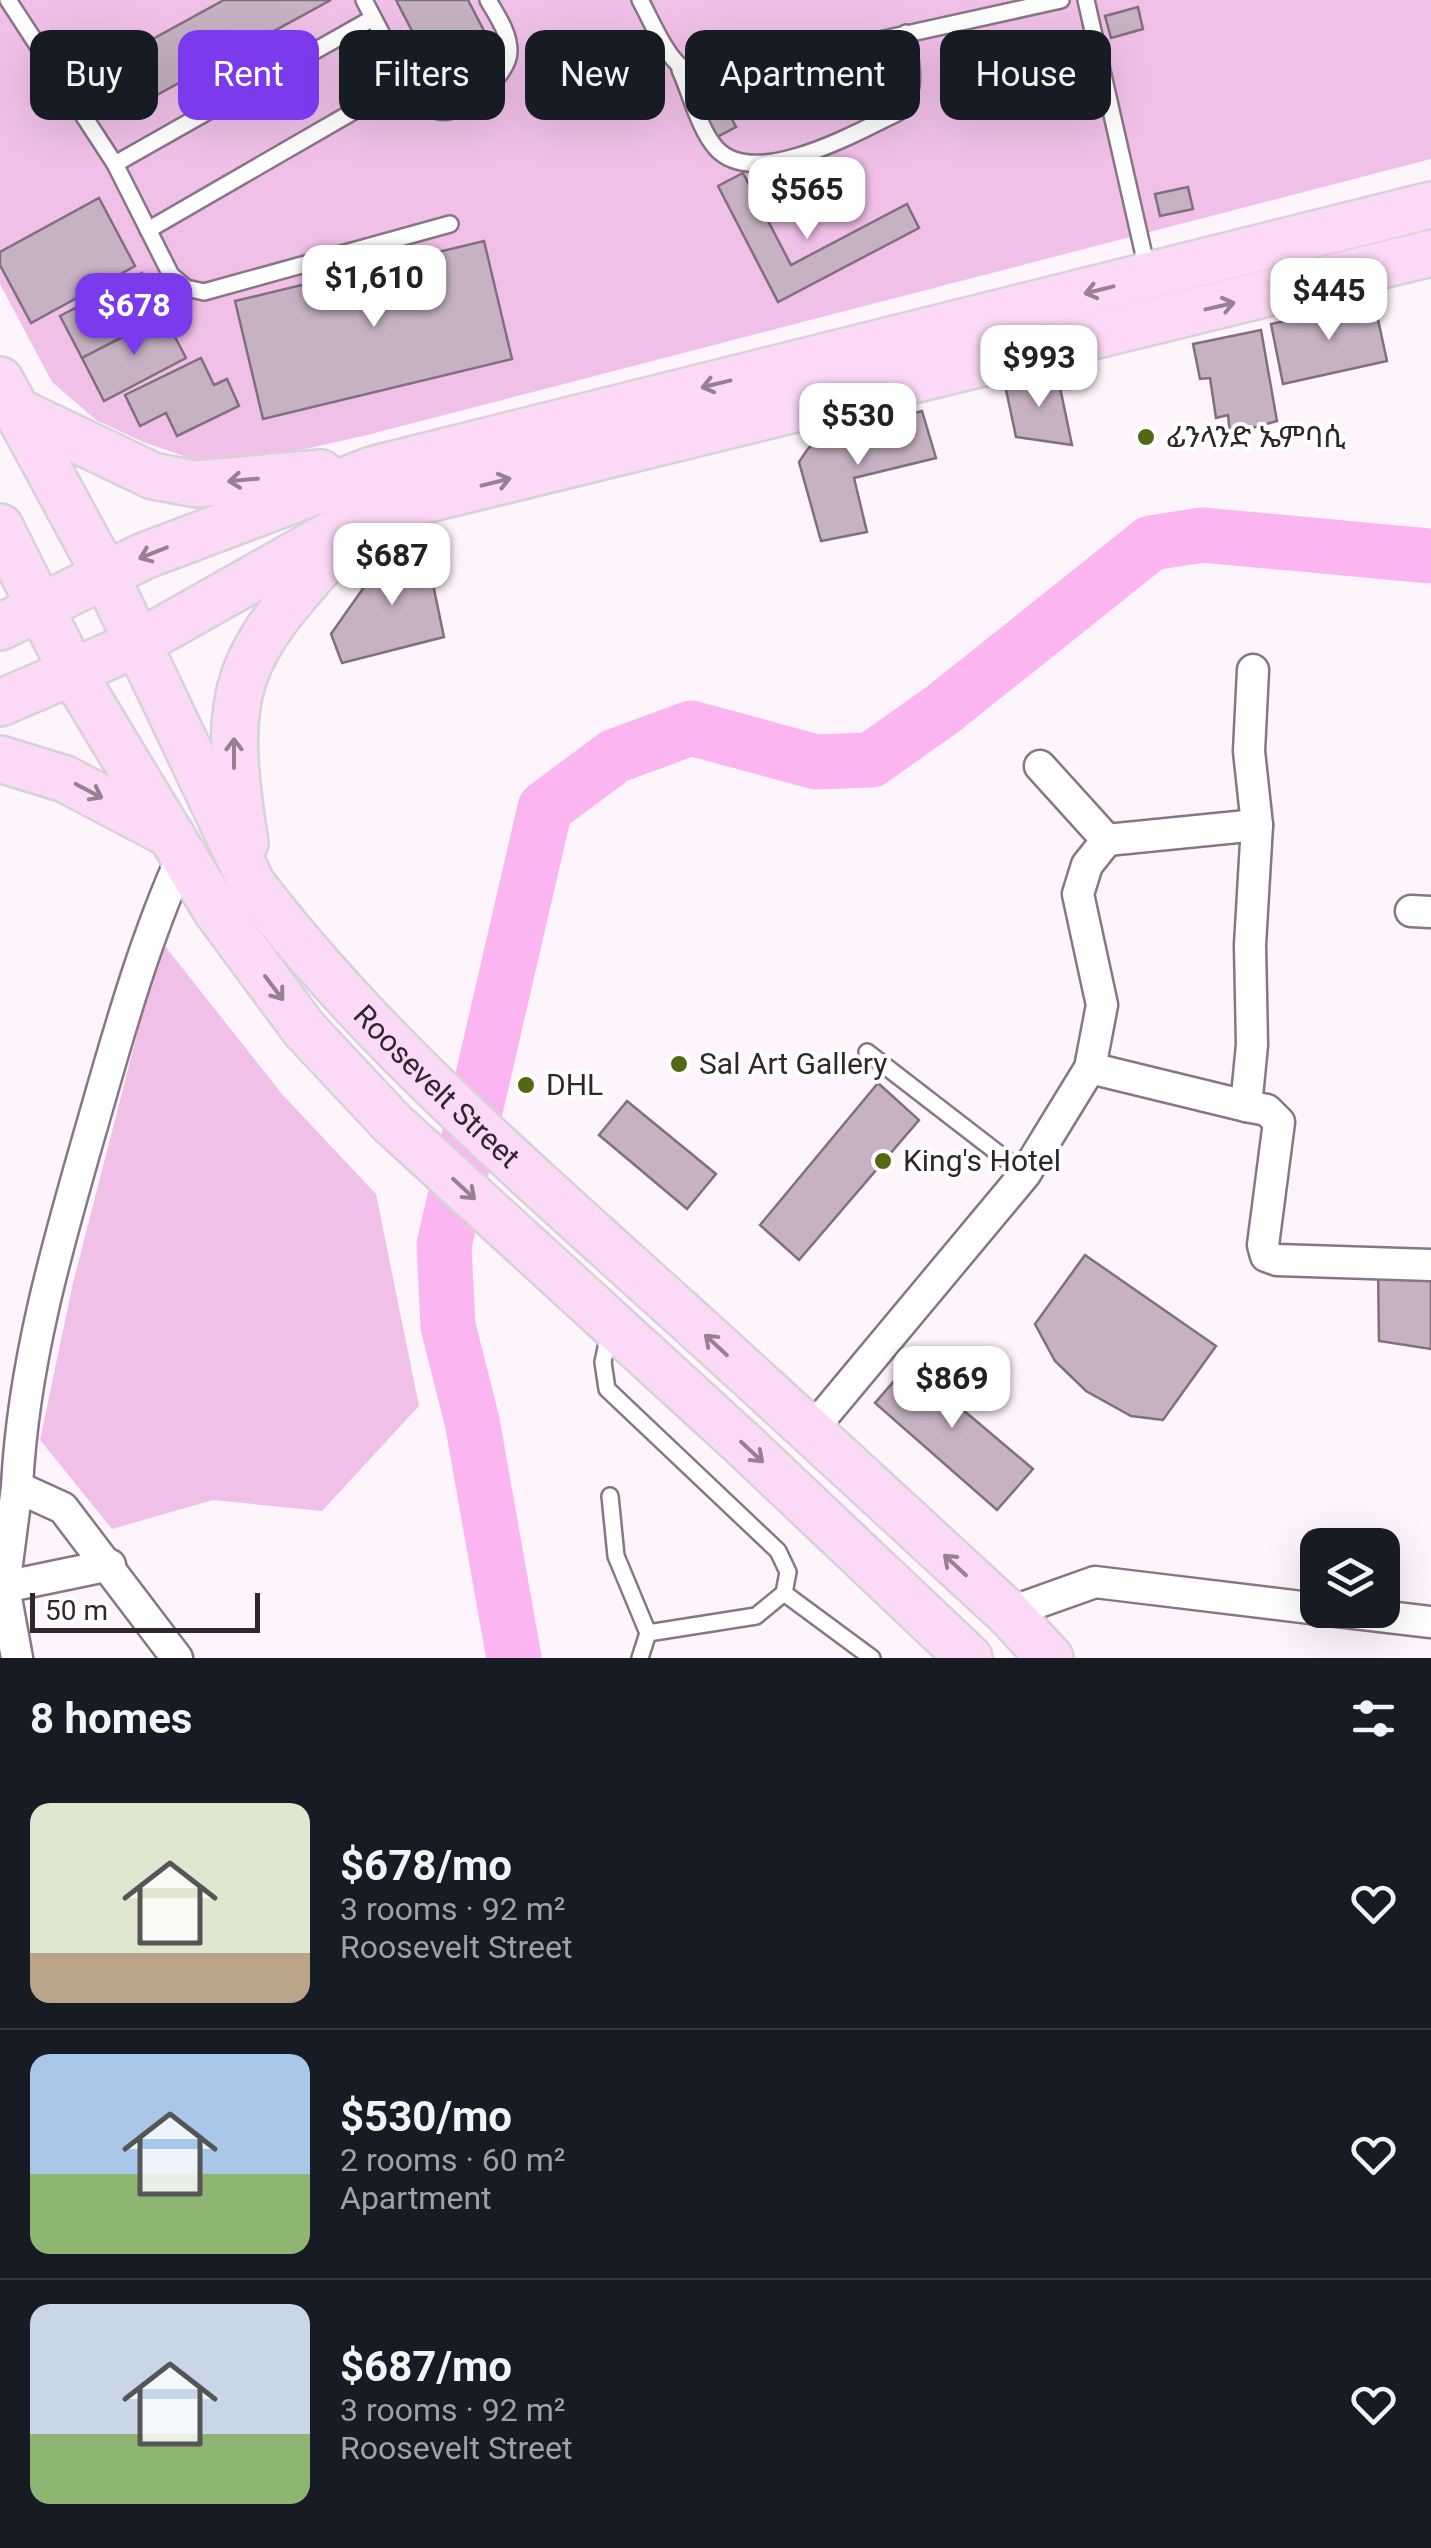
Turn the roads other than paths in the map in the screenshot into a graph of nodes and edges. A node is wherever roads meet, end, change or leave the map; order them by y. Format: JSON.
{"nodes":[{"id":1,"x":8,"y":0,"type":"edge"},
{"id":2,"x":364,"y":0,"type":"edge"},
{"id":3,"x":508,"y":0,"type":"edge"},
{"id":4,"x":640,"y":0,"type":"edge"},
{"id":5,"x":1061,"y":0,"type":"edge"},
{"id":6,"x":1086,"y":0,"type":"edge"},
{"id":7,"x":490,"y":4,"type":"edge"},
{"id":8,"x":373,"y":18,"type":"junction"},
{"id":9,"x":379,"y":30,"type":"edge"},
{"id":10,"x":504,"y":30,"type":"edge"},
{"id":11,"x":920,"y":30,"type":"edge"},
{"id":12,"x":505,"y":31,"type":"edge"},
{"id":13,"x":505,"y":64,"type":"edge"},
{"id":14,"x":678,"y":67,"type":"junction"},
{"id":15,"x":685,"y":72,"type":"edge"},
{"id":16,"x":685,"y":82,"type":"edge"},
{"id":17,"x":339,"y":119,"type":"edge"},
{"id":18,"x":702,"y":120,"type":"edge"},
{"id":19,"x":882,"y":120,"type":"edge"},
{"id":20,"x":115,"y":164,"type":"junction"},
{"id":21,"x":1431,"y":205,"type":"edge"},
{"id":22,"x":450,"y":224,"type":"dead end"},
{"id":23,"x":148,"y":230,"type":"junction"},
{"id":24,"x":1431,"y":254,"type":"edge"},
{"id":25,"x":1154,"y":299,"type":"junction"},
{"id":26,"x":9,"y":396,"type":"edge"},
{"id":27,"x":375,"y":468,"type":"junction"},
{"id":28,"x":367,"y":514,"type":"junction"},
{"id":29,"x":0,"y":527,"type":"edge"},
{"id":30,"x":104,"y":574,"type":"junction"},
{"id":31,"x":19,"y":616,"type":"edge"},
{"id":32,"x":137,"y":644,"type":"junction"},
{"id":33,"x":1253,"y":670,"type":"dead end"},
{"id":34,"x":73,"y":672,"type":"junction"},
{"id":35,"x":0,"y":703,"type":"edge"},
{"id":36,"x":0,"y":759,"type":"edge"},
{"id":37,"x":1040,"y":766,"type":"dead end"},
{"id":38,"x":1258,"y":825,"type":"junction"},
{"id":39,"x":1106,"y":840,"type":"junction"},
{"id":40,"x":178,"y":845,"type":"junction"},
{"id":41,"x":252,"y":884,"type":"junction"},
{"id":42,"x":867,"y":1052,"type":"dead end"},
{"id":43,"x":1090,"y":1068,"type":"junction"},
{"id":44,"x":1246,"y":1106,"type":"junction"},
{"id":45,"x":1025,"y":1174,"type":"junction"},
{"id":46,"x":1431,"y":1264,"type":"edge"},
{"id":47,"x":611,"y":1325,"type":"junction"},
{"id":48,"x":10,"y":1415,"type":"edge"},
{"id":49,"x":810,"y":1432,"type":"junction"},
{"id":50,"x":17,"y":1487,"type":"junction"},
{"id":51,"x":610,"y":1496,"type":"dead end"},
{"id":52,"x":110,"y":1565,"type":"junction"},
{"id":53,"x":2,"y":1588,"type":"edge"},
{"id":54,"x":784,"y":1594,"type":"junction"},
{"id":55,"x":1300,"y":1607,"type":"edge"},
{"id":56,"x":1008,"y":1614,"type":"junction"},
{"id":57,"x":1400,"y":1618,"type":"edge"},
{"id":58,"x":1431,"y":1622,"type":"edge"},
{"id":59,"x":648,"y":1633,"type":"junction"},
{"id":60,"x":17,"y":1658,"type":"edge"},
{"id":61,"x":177,"y":1658,"type":"edge"},
{"id":62,"x":640,"y":1658,"type":"edge"},
{"id":63,"x":872,"y":1658,"type":"edge"},
{"id":64,"x":969,"y":1658,"type":"edge"},
{"id":65,"x":1050,"y":1658,"type":"edge"}],
"edges":[{"from":1,"to":20,"type":"lane"},
{"from":2,"to":8,"type":"lane"},
{"from":3,"to":7,"type":"lane"},
{"from":4,"to":14,"type":"lane"},
{"from":5,"to":11,"type":"lane"},
{"from":6,"to":25,"type":"lane"},
{"from":7,"to":10,"type":"lane"},
{"from":8,"to":9,"type":"lane"},
{"from":8,"to":20,"type":"lane"},
{"from":12,"to":13,"type":"lane"},
{"from":14,"to":15,"type":"lane"},
{"from":14,"to":16,"type":"lane"},
{"from":17,"to":23,"type":"lane"},
{"from":18,"to":19,"type":"lane"},
{"from":20,"to":23,"type":"lane"},
{"from":21,"to":25,"type":"main road"},
{"from":22,"to":23,"type":"lane"},
{"from":25,"to":24,"type":"main road","one_way":true},
{"from":25,"to":27,"type":"main road","one_way":true},
{"from":28,"to":25,"type":"main road","one_way":true},
{"from":27,"to":26,"type":"main road","one_way":true},
{"from":26,"to":30,"type":"main road","name":"Roosevelt Street"},
{"from":27,"to":30,"type":"main road","one_way":true},
{"from":28,"to":32,"type":"main road"},
{"from":41,"to":28,"type":"main road","one_way":true},
{"from":29,"to":31,"type":"main road","name":"Roosevelt Street"},
{"from":30,"to":31,"type":"main road"},
{"from":30,"to":32,"type":"main road","name":"Roosevelt Street"},
{"from":31,"to":34,"type":"main road","name":"Roosevelt Street"},
{"from":32,"to":34,"type":"main road"},
{"from":32,"to":41,"type":"main road","name":"Roosevelt Street"},
{"from":33,"to":38,"type":"street"},
{"from":34,"to":35,"type":"main road"},
{"from":34,"to":40,"type":"main road","name":"Roosevelt Street"},
{"from":36,"to":40,"type":"main road","one_way":true},
{"from":37,"to":39,"type":"street"},
{"from":38,"to":39,"type":"street"},
{"from":38,"to":44,"type":"street"},
{"from":39,"to":43,"type":"street"},
{"from":40,"to":47,"type":"main road","name":"Roosevelt Street","one_way":true},
{"from":40,"to":48,"type":"street"},
{"from":49,"to":41,"type":"main road","name":"Roosevelt Street","one_way":true},
{"from":42,"to":45,"type":"lane"},
{"from":43,"to":44,"type":"street"},
{"from":43,"to":45,"type":"street"},
{"from":44,"to":46,"type":"street"},
{"from":45,"to":49,"type":"street"},
{"from":47,"to":54,"type":"lane"},
{"from":47,"to":64,"type":"main road","name":"Roosevelt Street","one_way":true},
{"from":48,"to":50,"type":"street"},
{"from":56,"to":49,"type":"main road","name":"Roosevelt Street","one_way":true},
{"from":50,"to":52,"type":"street"},
{"from":50,"to":53,"type":"street"},
{"from":51,"to":59,"type":"lane"},
{"from":52,"to":53,"type":"street"},
{"from":52,"to":61,"type":"street"},
{"from":53,"to":60,"type":"street"},
{"from":54,"to":59,"type":"lane"},
{"from":54,"to":63,"type":"lane"},
{"from":55,"to":56,"type":"street"},
{"from":56,"to":65,"type":"main road","name":"Roosevelt Street"},
{"from":57,"to":58,"type":"street"},
{"from":59,"to":62,"type":"lane"}]}
